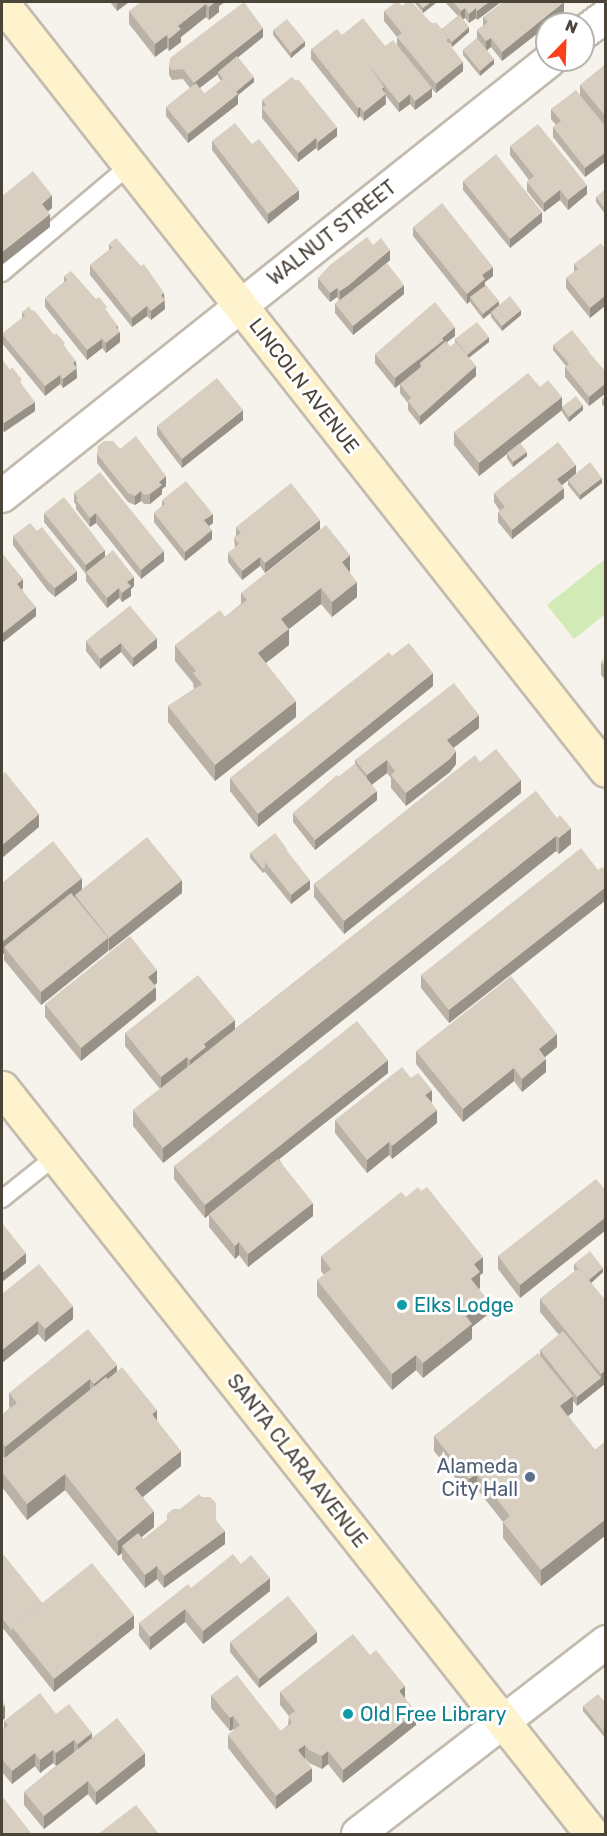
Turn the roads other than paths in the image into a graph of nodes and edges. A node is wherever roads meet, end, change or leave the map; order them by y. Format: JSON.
{"nodes":[{"id":1,"x":2,"y":3,"type":"edge"},
{"id":2,"x":535,"y":72,"type":"edge"},
{"id":3,"x":130,"y":165,"type":"junction"},
{"id":4,"x":2,"y":273,"type":"edge"},
{"id":5,"x":241,"y":306,"type":"junction"},
{"id":6,"x":2,"y":496,"type":"edge"},
{"id":7,"x":606,"y":770,"type":"edge"},
{"id":8,"x":2,"y":1088,"type":"edge"},
{"id":9,"x":56,"y":1156,"type":"junction"},
{"id":10,"x":2,"y":1199,"type":"edge"},
{"id":11,"x":606,"y":1642,"type":"edge"},
{"id":12,"x":502,"y":1723,"type":"junction"},
{"id":13,"x":358,"y":1834,"type":"edge"},
{"id":14,"x":592,"y":1834,"type":"edge"}],
"edges":[{"from":1,"to":3,"type":"main road","name":"LINCOLN AVENUE"},
{"from":2,"to":5,"type":"street","name":"WALNUT STREET"},
{"from":3,"to":4,"type":"lane"},
{"from":3,"to":5,"type":"main road","name":"LINCOLN AVENUE"},
{"from":5,"to":6,"type":"street","name":"WALNUT STREET"},
{"from":5,"to":7,"type":"main road","name":"LINCOLN AVENUE"},
{"from":8,"to":9,"type":"main road","name":"SANTA CLARA AVENUE"},
{"from":9,"to":10,"type":"lane"},
{"from":9,"to":12,"type":"main road","name":"SANTA CLARA AVENUE"},
{"from":11,"to":12,"type":"street"},
{"from":12,"to":13,"type":"street"},
{"from":12,"to":14,"type":"main road","name":"SANTA CLARA AVENUE"}]}
